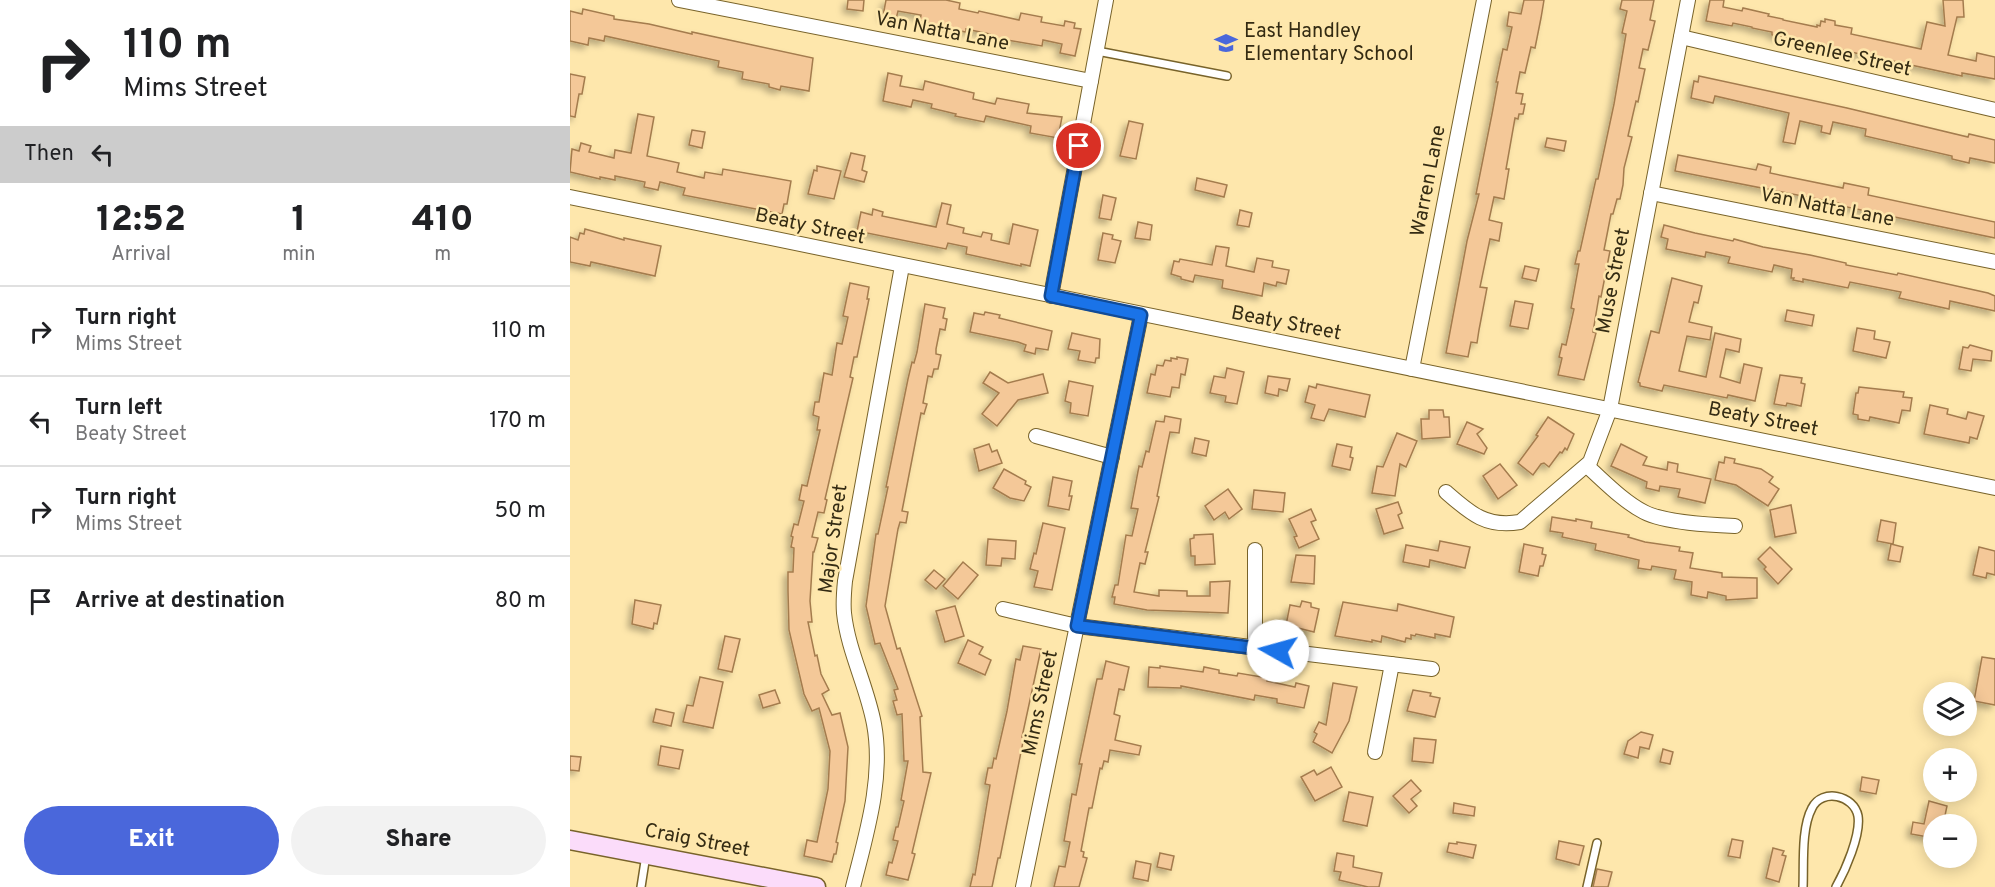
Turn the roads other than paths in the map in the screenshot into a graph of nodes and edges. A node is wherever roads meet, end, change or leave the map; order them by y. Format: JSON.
{"nodes":[{"id":1,"x":679,"y":0,"type":"edge"},
{"id":2,"x":1107,"y":0,"type":"edge"},
{"id":3,"x":1484,"y":0,"type":"edge"},
{"id":4,"x":1689,"y":0,"type":"edge"},
{"id":5,"x":1681,"y":37,"type":"junction"},
{"id":6,"x":1097,"y":51,"type":"junction"},
{"id":7,"x":1227,"y":76,"type":"dead end"},
{"id":8,"x":1091,"y":81,"type":"junction"},
{"id":9,"x":1995,"y":110,"type":"edge"},
{"id":10,"x":1651,"y":193,"type":"junction"},
{"id":11,"x":570,"y":197,"type":"edge"},
{"id":12,"x":1995,"y":262,"type":"edge"},
{"id":13,"x":902,"y":266,"type":"junction"},
{"id":14,"x":1051,"y":296,"type":"junction"},
{"id":15,"x":1141,"y":315,"type":"junction"},
{"id":16,"x":1413,"y":369,"type":"junction"},
{"id":17,"x":1610,"y":409,"type":"junction"},
{"id":18,"x":1036,"y":436,"type":"dead end"},
{"id":19,"x":1112,"y":457,"type":"junction"},
{"id":20,"x":1587,"y":466,"type":"junction"},
{"id":21,"x":1995,"y":488,"type":"edge"},
{"id":22,"x":1446,"y":492,"type":"dead end"},
{"id":23,"x":1735,"y":526,"type":"dead end"},
{"id":24,"x":1255,"y":550,"type":"dead end"},
{"id":25,"x":1004,"y":609,"type":"dead end"},
{"id":26,"x":1077,"y":626,"type":"junction"},
{"id":27,"x":1255,"y":648,"type":"junction"},
{"id":28,"x":1392,"y":664,"type":"junction"},
{"id":29,"x":1432,"y":669,"type":"dead end"},
{"id":30,"x":1375,"y":752,"type":"dead end"},
{"id":31,"x":570,"y":840,"type":"edge"},
{"id":32,"x":1597,"y":843,"type":"dead end"},
{"id":33,"x":646,"y":855,"type":"junction"},
{"id":34,"x":784,"y":884,"type":"edge"},
{"id":35,"x":641,"y":887,"type":"edge"},
{"id":36,"x":816,"y":887,"type":"edge"},
{"id":37,"x":853,"y":887,"type":"edge"},
{"id":38,"x":1023,"y":887,"type":"edge"},
{"id":39,"x":1587,"y":887,"type":"edge"},
{"id":40,"x":1803,"y":887,"type":"edge"},
{"id":41,"x":1836,"y":887,"type":"edge"}],
"edges":[{"from":1,"to":8,"type":"street","name":"Van Natta Lane"},
{"from":2,"to":6,"type":"street"},
{"from":3,"to":16,"type":"street","name":"Warren Lane"},
{"from":4,"to":5,"type":"street","name":"Muse Street"},
{"from":5,"to":9,"type":"street","name":"Greenlee Street"},
{"from":5,"to":10,"type":"street","name":"Muse Street"},
{"from":6,"to":7,"type":"lane"},
{"from":6,"to":8,"type":"street"},
{"from":8,"to":14,"type":"street"},
{"from":10,"to":12,"type":"street","name":"Van Natta Lane"},
{"from":10,"to":17,"type":"street","name":"Muse Street"},
{"from":11,"to":13,"type":"street","name":"Beaty Street"},
{"from":13,"to":14,"type":"street","name":"Beaty Street"},
{"from":13,"to":37,"type":"street","name":"Major Street"},
{"from":14,"to":15,"type":"street","name":"Beaty Street"},
{"from":15,"to":16,"type":"street","name":"Beaty Street"},
{"from":15,"to":19,"type":"street","name":"Mims Street"},
{"from":16,"to":17,"type":"street","name":"Beaty Street"},
{"from":17,"to":20,"type":"street","name":"Muse Street"},
{"from":17,"to":21,"type":"street","name":"Beaty Street"},
{"from":18,"to":19,"type":"street"},
{"from":19,"to":26,"type":"street","name":"Mims Street"},
{"from":20,"to":22,"type":"street","name":"Muse Street"},
{"from":20,"to":23,"type":"street"},
{"from":24,"to":27,"type":"street"},
{"from":25,"to":26,"type":"street"},
{"from":26,"to":27,"type":"street"},
{"from":26,"to":38,"type":"street","name":"Mims Street"},
{"from":27,"to":28,"type":"street"},
{"from":28,"to":29,"type":"street"},
{"from":28,"to":30,"type":"street"},
{"from":31,"to":33,"type":"street","name":"Craig Street"},
{"from":32,"to":39,"type":"lane"},
{"from":33,"to":34,"type":"street","name":"Craig Street"},
{"from":33,"to":35,"type":"lane"},
{"from":34,"to":36,"type":"street","name":"Craig Street"},
{"from":40,"to":41,"type":"lane"}]}
